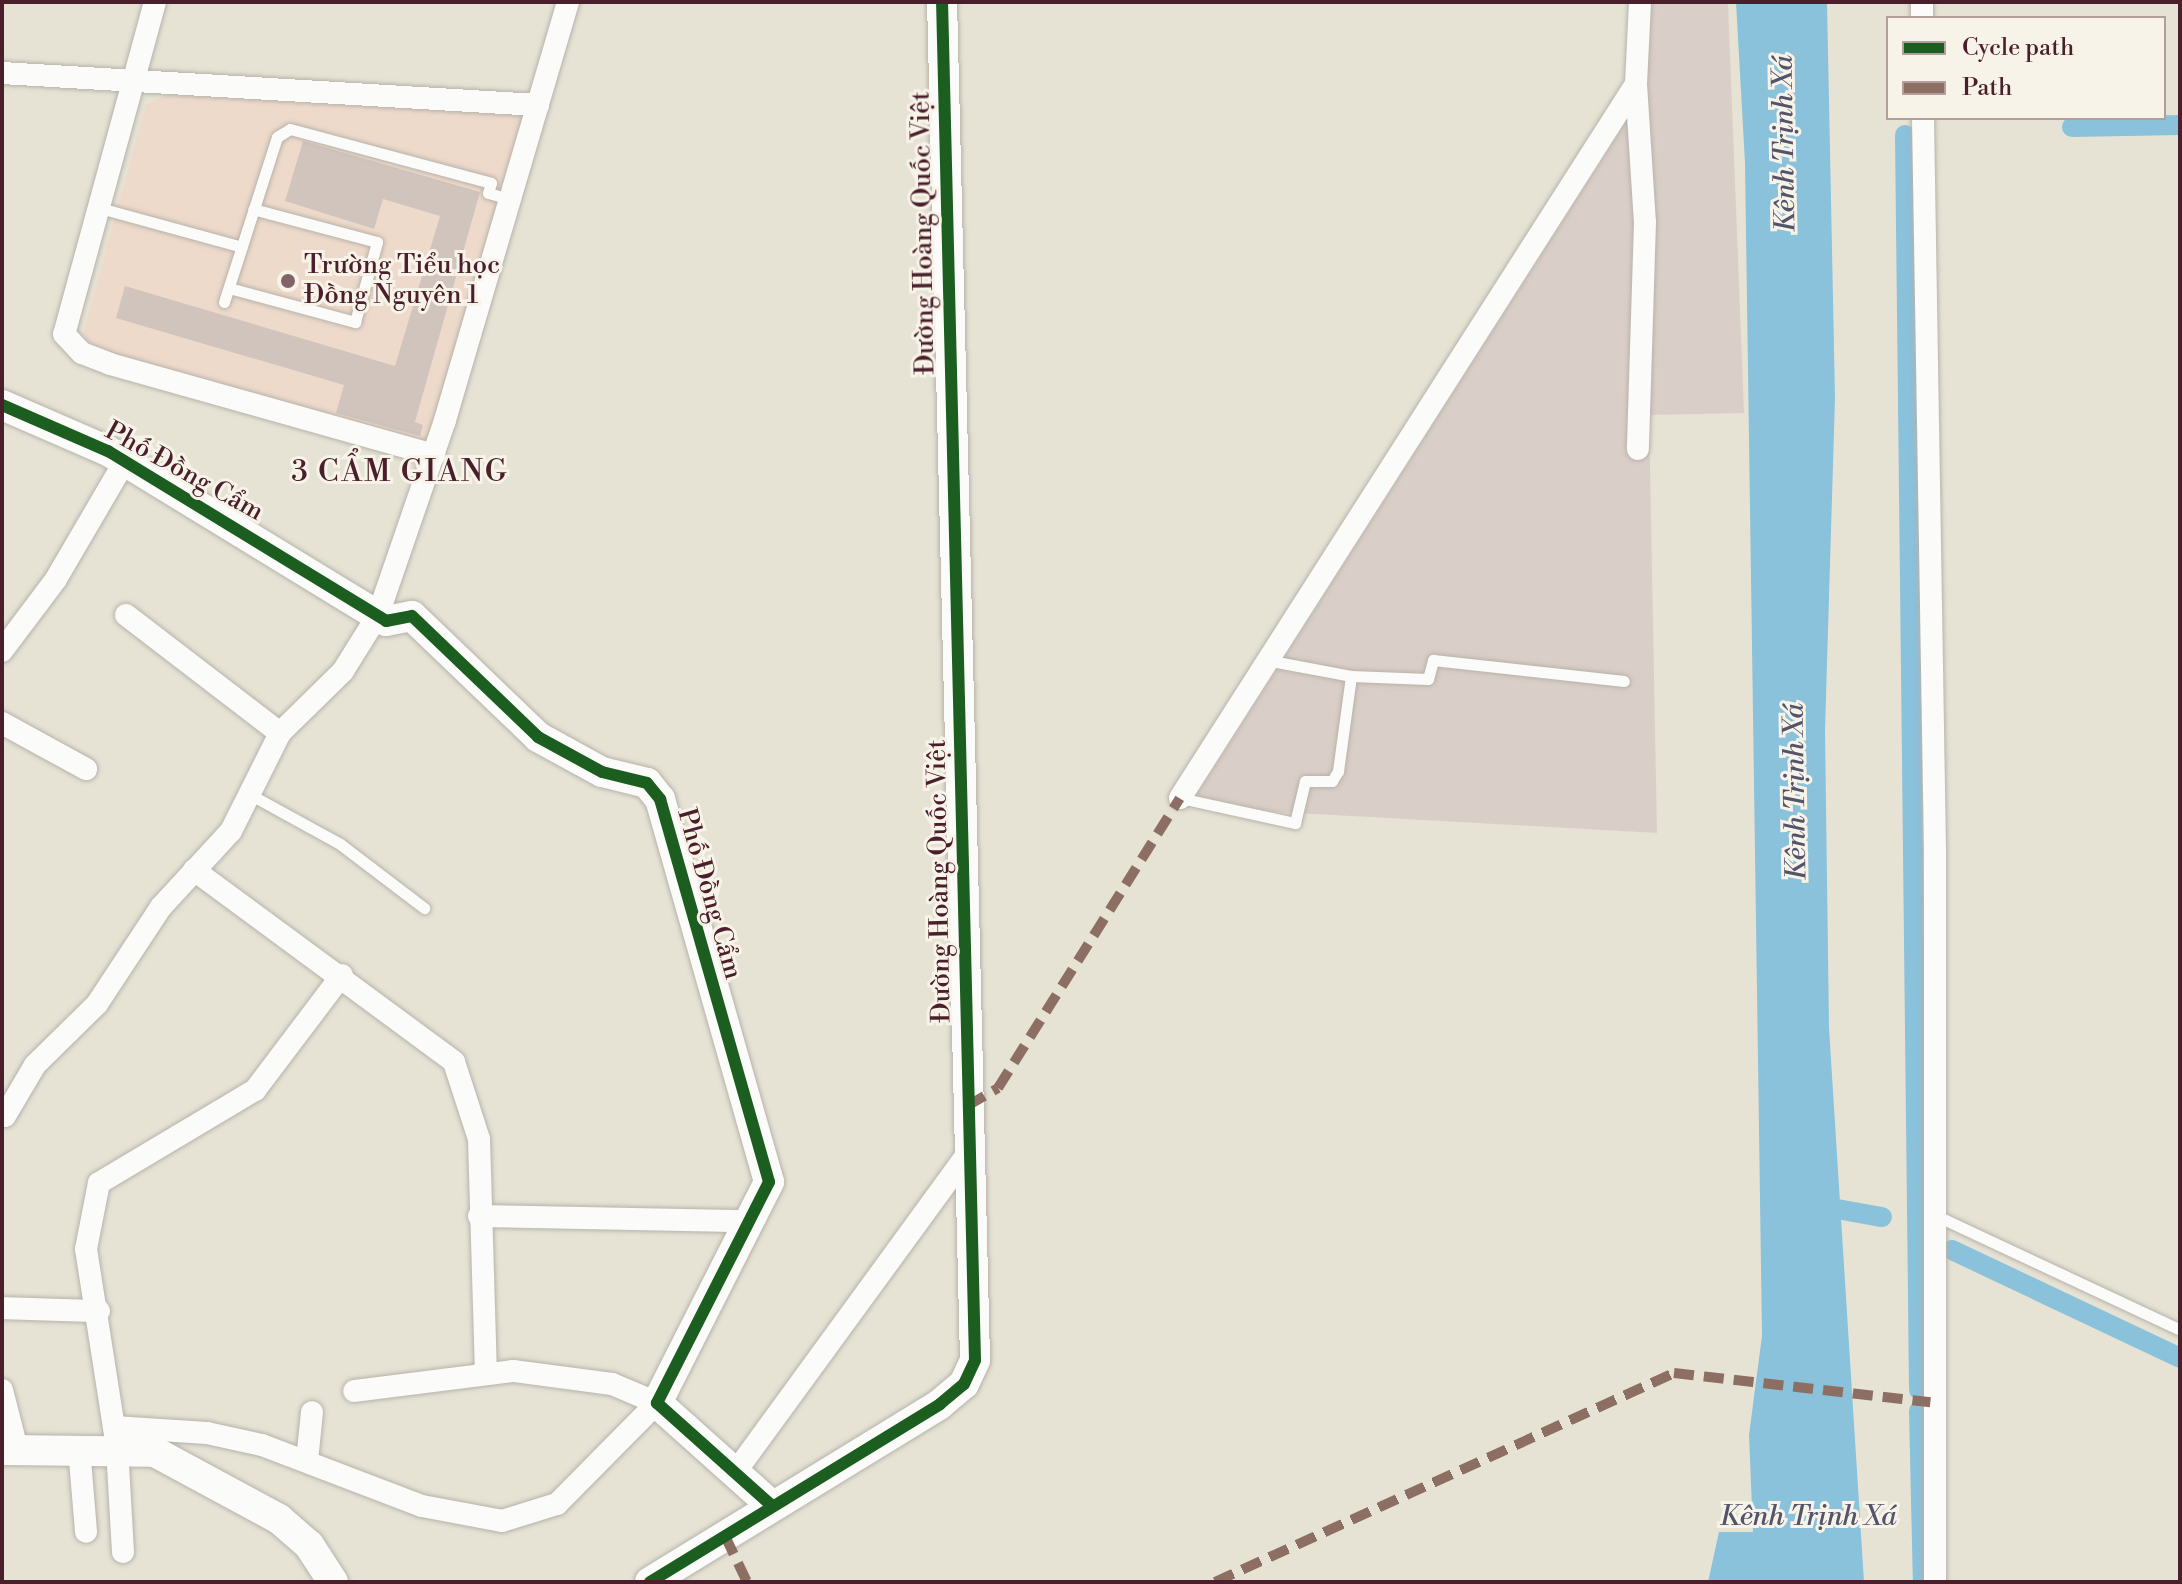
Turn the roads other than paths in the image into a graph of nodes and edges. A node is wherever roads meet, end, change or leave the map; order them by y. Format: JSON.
{"nodes":[{"id":1,"x":155,"y":2,"type":"edge"},
{"id":2,"x":568,"y":2,"type":"edge"},
{"id":3,"x":942,"y":2,"type":"edge"},
{"id":4,"x":1640,"y":2,"type":"edge"},
{"id":5,"x":2,"y":73,"type":"edge"},
{"id":6,"x":134,"y":79,"type":"junction"},
{"id":7,"x":1636,"y":84,"type":"junction"},
{"id":8,"x":538,"y":105,"type":"junction"},
{"id":9,"x":1923,"y":120,"type":"edge"},
{"id":10,"x":511,"y":199,"type":"junction"},
{"id":11,"x":96,"y":207,"type":"junction"},
{"id":12,"x":253,"y":209,"type":"junction"},
{"id":13,"x":242,"y":247,"type":"junction"},
{"id":14,"x":229,"y":288,"type":"junction"},
{"id":15,"x":224,"y":302,"type":"dead end"},
{"id":16,"x":2,"y":405,"type":"edge"},
{"id":17,"x":1638,"y":449,"type":"dead end"},
{"id":18,"x":434,"y":455,"type":"junction"},
{"id":19,"x":125,"y":461,"type":"junction"},
{"id":20,"x":126,"y":615,"type":"dead end"},
{"id":21,"x":378,"y":615,"type":"junction"},
{"id":22,"x":2,"y":651,"type":"edge"},
{"id":23,"x":1266,"y":660,"type":"junction"},
{"id":24,"x":1351,"y":676,"type":"junction"},
{"id":25,"x":1624,"y":681,"type":"dead end"},
{"id":26,"x":2,"y":723,"type":"edge"},
{"id":27,"x":280,"y":733,"type":"junction"},
{"id":28,"x":86,"y":769,"type":"dead end"},
{"id":29,"x":251,"y":795,"type":"junction"},
{"id":30,"x":1180,"y":798,"type":"joint"},
{"id":31,"x":194,"y":870,"type":"junction"},
{"id":32,"x":424,"y":908,"type":"dead end"},
{"id":33,"x":342,"y":975,"type":"junction"},
{"id":34,"x":5,"y":1116,"type":"dead end"},
{"id":35,"x":967,"y":1155,"type":"junction"},
{"id":36,"x":1935,"y":1215,"type":"junction"},
{"id":37,"x":479,"y":1216,"type":"junction"},
{"id":38,"x":749,"y":1221,"type":"junction"},
{"id":39,"x":2,"y":1308,"type":"edge"},
{"id":40,"x":99,"y":1311,"type":"junction"},
{"id":41,"x":2180,"y":1330,"type":"edge"},
{"id":42,"x":486,"y":1372,"type":"junction"},
{"id":43,"x":2,"y":1390,"type":"edge"},
{"id":44,"x":354,"y":1391,"type":"dead end"},
{"id":45,"x":657,"y":1403,"type":"junction"},
{"id":46,"x":312,"y":1412,"type":"dead end"},
{"id":47,"x":115,"y":1437,"type":"junction"},
{"id":48,"x":79,"y":1448,"type":"junction"},
{"id":49,"x":10,"y":1449,"type":"edge"},
{"id":50,"x":307,"y":1461,"type":"junction"},
{"id":51,"x":734,"y":1474,"type":"junction"},
{"id":52,"x":771,"y":1505,"type":"junction"},
{"id":53,"x":86,"y":1532,"type":"dead end"},
{"id":54,"x":123,"y":1552,"type":"dead end"},
{"id":55,"x":333,"y":1582,"type":"edge"},
{"id":56,"x":650,"y":1582,"type":"edge"},
{"id":57,"x":1935,"y":1582,"type":"edge"}],
"edges":[{"from":1,"to":6,"type":"street"},
{"from":2,"to":8,"type":"street"},
{"from":3,"to":35,"type":"street","name":"Đường Hoàng Quốc Việt"},
{"from":4,"to":7,"type":"street"},
{"from":5,"to":6,"type":"street"},
{"from":6,"to":8,"type":"street"},
{"from":6,"to":11,"type":"street"},
{"from":7,"to":17,"type":"street"},
{"from":7,"to":23,"type":"street"},
{"from":8,"to":10,"type":"street"},
{"from":9,"to":36,"type":"street"},
{"from":10,"to":12,"type":"lane"},
{"from":10,"to":18,"type":"street"},
{"from":11,"to":13,"type":"lane"},
{"from":11,"to":18,"type":"street"},
{"from":12,"to":13,"type":"lane"},
{"from":12,"to":14,"type":"lane"},
{"from":13,"to":14,"type":"lane"},
{"from":14,"to":15,"type":"lane"},
{"from":16,"to":19,"type":"street","name":"Phố Đồng Cẩm"},
{"from":18,"to":21,"type":"street"},
{"from":19,"to":21,"type":"street","name":"Phố Đồng Cẩm"},
{"from":19,"to":22,"type":"street"},
{"from":20,"to":27,"type":"street"},
{"from":21,"to":27,"type":"street"},
{"from":21,"to":38,"type":"street","name":"Phố Đồng Cẩm"},
{"from":23,"to":24,"type":"lane"},
{"from":23,"to":30,"type":"street"},
{"from":24,"to":25,"type":"lane"},
{"from":24,"to":30,"type":"lane"},
{"from":26,"to":28,"type":"street"},
{"from":27,"to":29,"type":"street"},
{"from":29,"to":31,"type":"street"},
{"from":29,"to":32,"type":"lane"},
{"from":31,"to":33,"type":"street"},
{"from":31,"to":34,"type":"street"},
{"from":33,"to":37,"type":"street"},
{"from":33,"to":40,"type":"street"},
{"from":35,"to":51,"type":"street"},
{"from":35,"to":52,"type":"street","name":"Đường Hoàng Quốc Việt"},
{"from":36,"to":41,"type":"lane"},
{"from":36,"to":57,"type":"street"},
{"from":37,"to":38,"type":"street"},
{"from":37,"to":42,"type":"street"},
{"from":38,"to":45,"type":"street","name":"Phố Đồng Cẩm"},
{"from":39,"to":40,"type":"street"},
{"from":40,"to":47,"type":"street"},
{"from":42,"to":44,"type":"street"},
{"from":42,"to":45,"type":"street"},
{"from":43,"to":49,"type":"street"},
{"from":45,"to":50,"type":"street"},
{"from":45,"to":51,"type":"street"},
{"from":46,"to":50,"type":"street"},
{"from":47,"to":48,"type":"street"},
{"from":47,"to":50,"type":"street"},
{"from":47,"to":54,"type":"street"},
{"from":47,"to":55,"type":"street"},
{"from":48,"to":49,"type":"street"},
{"from":48,"to":53,"type":"street"},
{"from":51,"to":52,"type":"street"},
{"from":52,"to":56,"type":"street","name":"Đường Hoàng Quốc Việt"}]}
